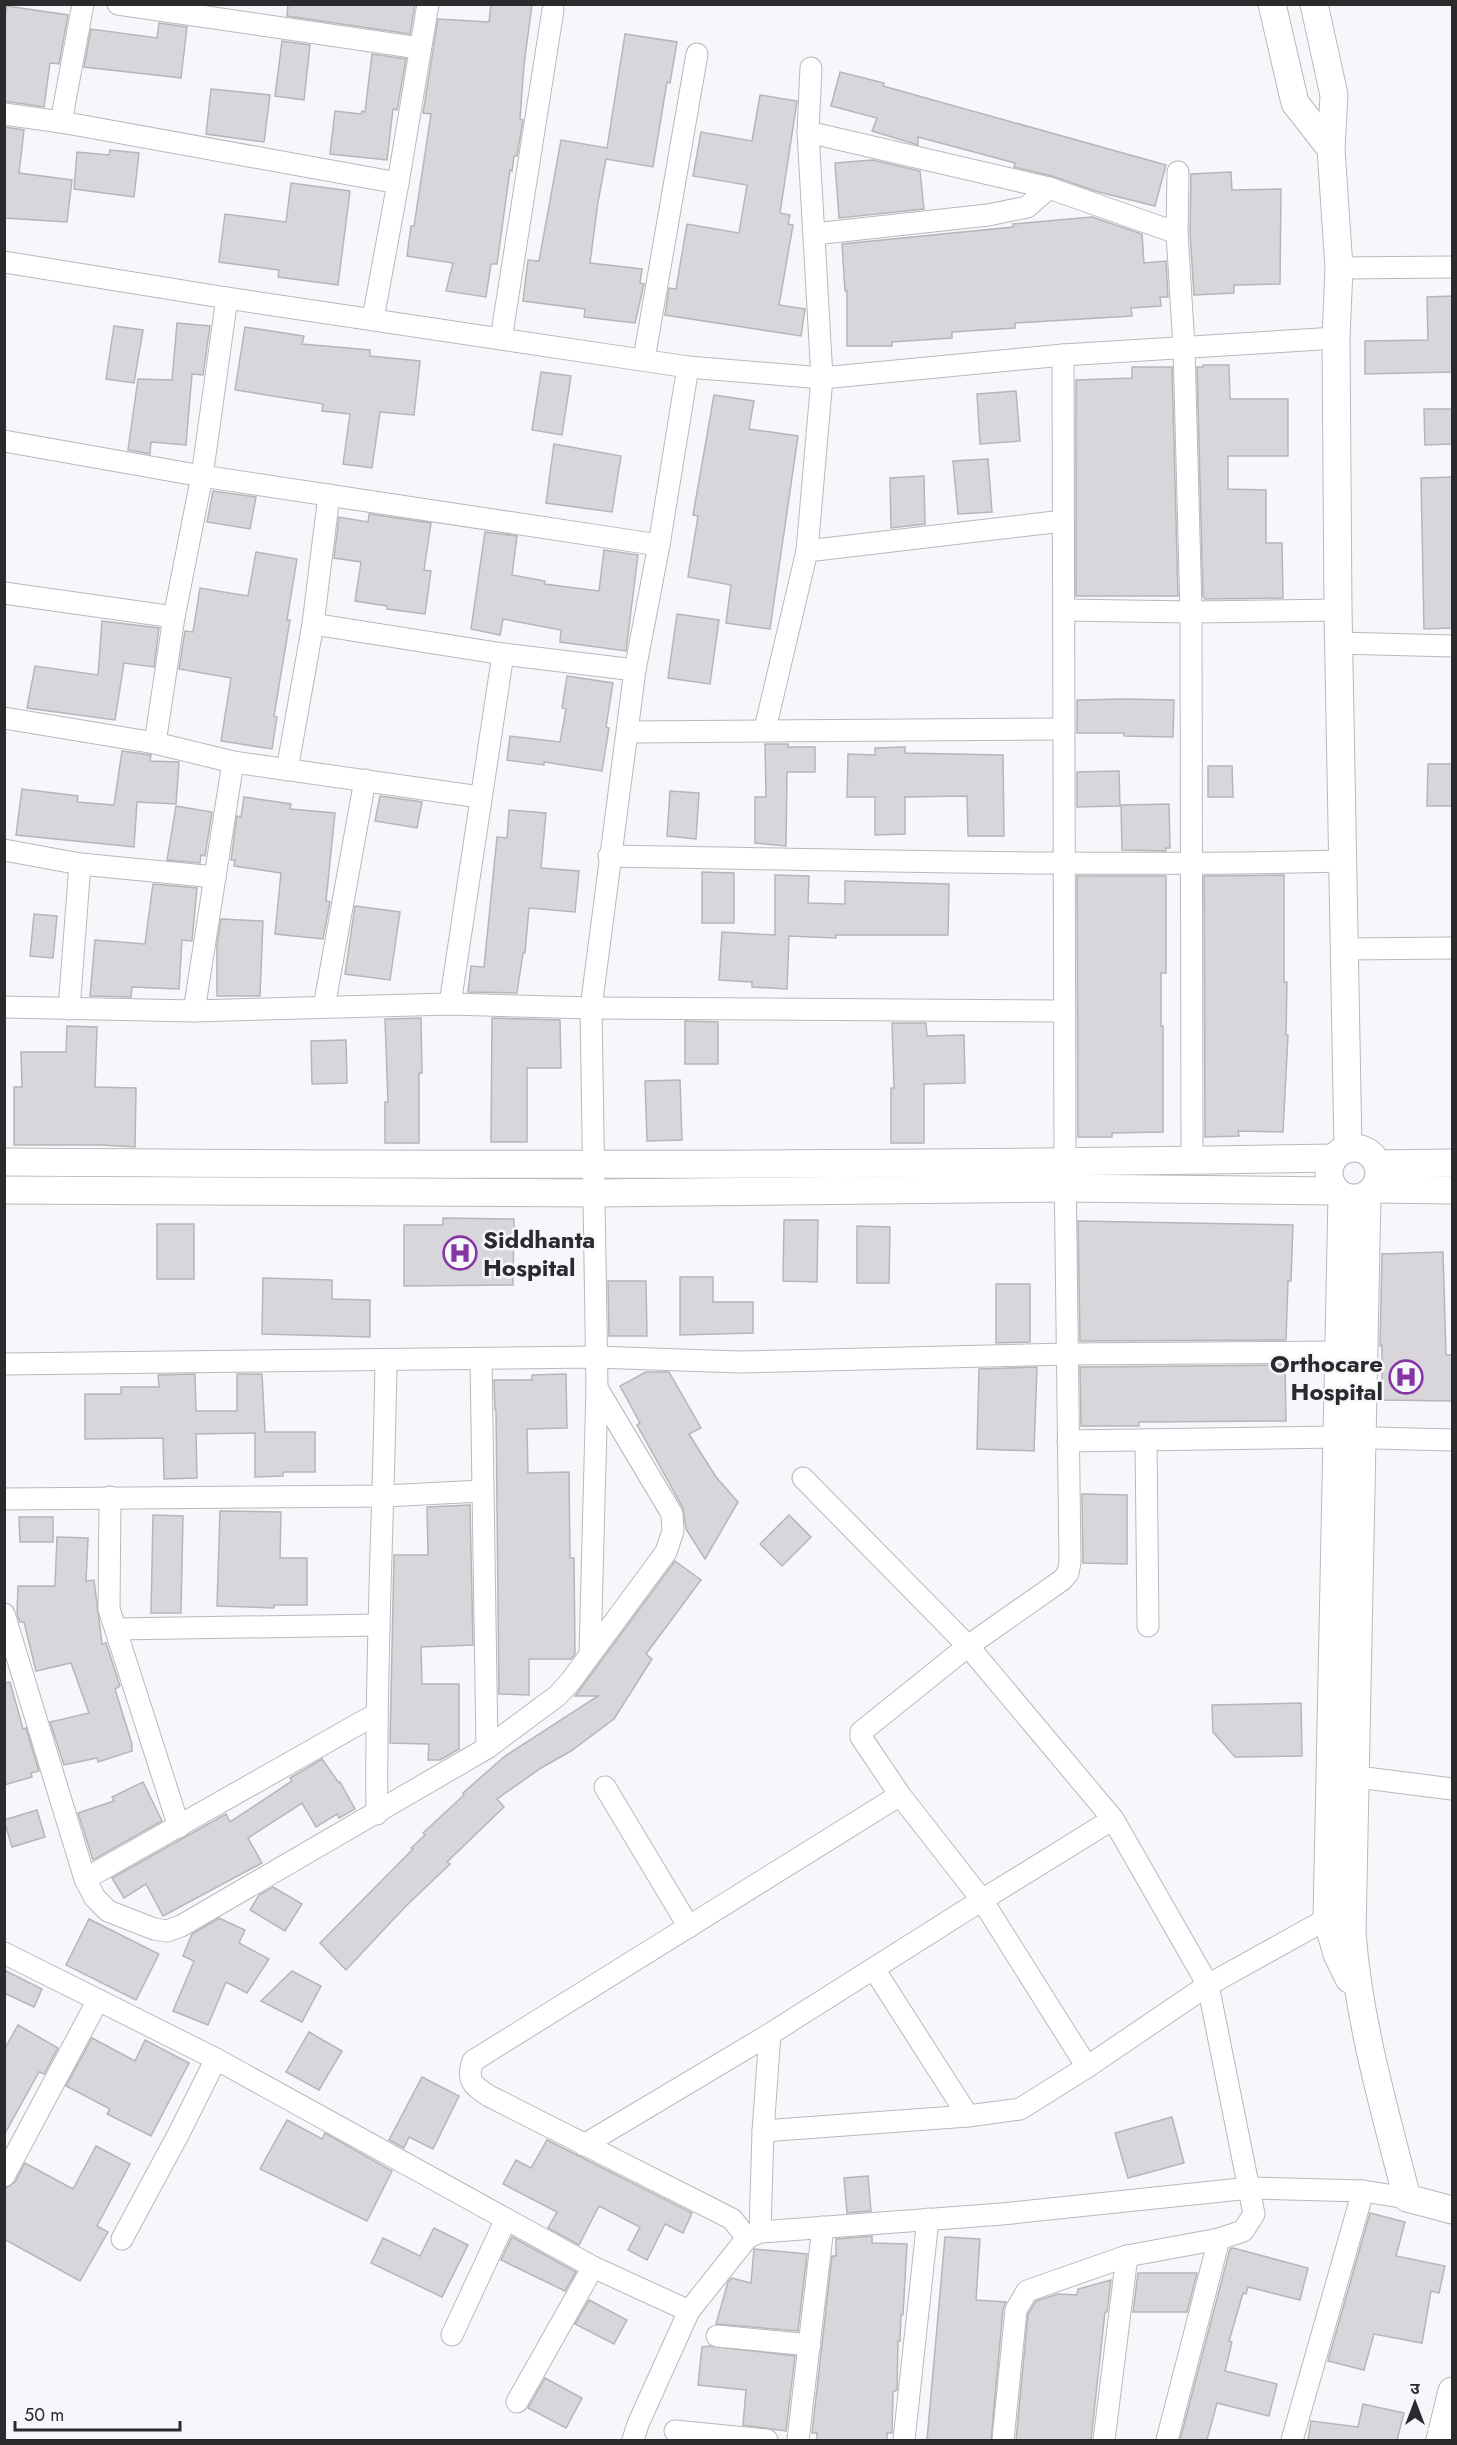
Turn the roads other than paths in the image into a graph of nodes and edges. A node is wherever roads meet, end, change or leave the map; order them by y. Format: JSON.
{"nodes":[{"id":1,"x":83,"y":4,"type":"edge"},
{"id":2,"x":118,"y":4,"type":"edge"},
{"id":3,"x":428,"y":4,"type":"edge"},
{"id":4,"x":1272,"y":4,"type":"edge"},
{"id":5,"x":1314,"y":4,"type":"edge"},
{"id":6,"x":553,"y":10,"type":"dead end"},
{"id":7,"x":419,"y":48,"type":"junction"},
{"id":8,"x":697,"y":54,"type":"dead end"},
{"id":9,"x":811,"y":68,"type":"dead end"},
{"id":10,"x":4,"y":114,"type":"edge"},
{"id":11,"x":61,"y":122,"type":"junction"},
{"id":12,"x":808,"y":132,"type":"junction"},
{"id":13,"x":1331,"y":149,"type":"junction"},
{"id":14,"x":1178,"y":172,"type":"dead end"},
{"id":15,"x":398,"y":183,"type":"junction"},
{"id":16,"x":1048,"y":188,"type":"junction"},
{"id":17,"x":1177,"y":233,"type":"junction"},
{"id":18,"x":814,"y":234,"type":"junction"},
{"id":19,"x":4,"y":262,"type":"edge"},
{"id":20,"x":1452,"y":267,"type":"edge"},
{"id":21,"x":1339,"y":268,"type":"junction"},
{"id":22,"x":227,"y":298,"type":"junction"},
{"id":23,"x":373,"y":319,"type":"junction"},
{"id":24,"x":1336,"y":338,"type":"junction"},
{"id":25,"x":501,"y":339,"type":"junction"},
{"id":26,"x":1184,"y":347,"type":"junction"},
{"id":27,"x":1063,"y":355,"type":"junction"},
{"id":28,"x":644,"y":359,"type":"junction"},
{"id":29,"x":688,"y":367,"type":"junction"},
{"id":30,"x":822,"y":378,"type":"junction"},
{"id":31,"x":4,"y":441,"type":"edge"},
{"id":32,"x":202,"y":476,"type":"junction"},
{"id":33,"x":329,"y":495,"type":"junction"},
{"id":34,"x":1063,"y":521,"type":"junction"},
{"id":35,"x":659,"y":545,"type":"junction"},
{"id":36,"x":807,"y":551,"type":"junction"},
{"id":37,"x":4,"y":593,"type":"edge"},
{"id":38,"x":1064,"y":610,"type":"junction"},
{"id":39,"x":1338,"y":610,"type":"junction"},
{"id":40,"x":1191,"y":612,"type":"junction"},
{"id":41,"x":174,"y":617,"type":"junction"},
{"id":42,"x":313,"y":624,"type":"junction"},
{"id":43,"x":1339,"y":643,"type":"junction"},
{"id":44,"x":1452,"y":646,"type":"edge"},
{"id":45,"x":503,"y":654,"type":"junction"},
{"id":46,"x":635,"y":670,"type":"junction"},
{"id":47,"x":4,"y":718,"type":"edge"},
{"id":48,"x":765,"y":729,"type":"junction"},
{"id":49,"x":1064,"y":729,"type":"junction"},
{"id":50,"x":629,"y":732,"type":"junction"},
{"id":51,"x":155,"y":743,"type":"junction"},
{"id":52,"x":233,"y":762,"type":"junction"},
{"id":53,"x":287,"y":770,"type":"junction"},
{"id":54,"x":365,"y":780,"type":"junction"},
{"id":55,"x":480,"y":797,"type":"junction"},
{"id":56,"x":4,"y":850,"type":"edge"},
{"id":57,"x":609,"y":856,"type":"junction"},
{"id":58,"x":1344,"y":861,"type":"junction"},
{"id":59,"x":80,"y":864,"type":"junction"},
{"id":60,"x":1065,"y":864,"type":"junction"},
{"id":61,"x":1193,"y":865,"type":"junction"},
{"id":62,"x":215,"y":877,"type":"junction"},
{"id":63,"x":1452,"y":948,"type":"edge"},
{"id":64,"x":1346,"y":949,"type":"junction"},
{"id":65,"x":450,"y":1004,"type":"junction"},
{"id":66,"x":4,"y":1006,"type":"edge"},
{"id":67,"x":324,"y":1007,"type":"junction"},
{"id":68,"x":591,"y":1008,"type":"junction"},
{"id":69,"x":69,"y":1009,"type":"junction"},
{"id":70,"x":194,"y":1011,"type":"junction"},
{"id":71,"x":1065,"y":1011,"type":"junction"},
{"id":72,"x":1341,"y":1154,"type":"junction"},
{"id":73,"x":1192,"y":1161,"type":"junction"},
{"id":74,"x":4,"y":1162,"type":"edge"},
{"id":75,"x":1452,"y":1163,"type":"edge"},
{"id":76,"x":595,"y":1166,"type":"junction"},
{"id":77,"x":1066,"y":1175,"type":"junction"},
{"id":78,"x":1359,"y":1187,"type":"junction"},
{"id":79,"x":4,"y":1190,"type":"edge"},
{"id":80,"x":1452,"y":1190,"type":"edge"},
{"id":81,"x":595,"y":1193,"type":"junction"},
{"id":82,"x":1338,"y":1352,"type":"junction"},
{"id":83,"x":1067,"y":1354,"type":"junction"},
{"id":84,"x":595,"y":1357,"type":"junction"},
{"id":85,"x":481,"y":1359,"type":"junction"},
{"id":86,"x":386,"y":1360,"type":"junction"},
{"id":87,"x":4,"y":1364,"type":"edge"},
{"id":88,"x":597,"y":1387,"type":"junction"},
{"id":89,"x":1349,"y":1438,"type":"junction"},
{"id":90,"x":1146,"y":1440,"type":"junction"},
{"id":91,"x":1452,"y":1440,"type":"edge"},
{"id":92,"x":1068,"y":1441,"type":"junction"},
{"id":93,"x":803,"y":1478,"type":"dead end"},
{"id":94,"x":482,"y":1491,"type":"junction"},
{"id":95,"x":110,"y":1497,"type":"junction"},
{"id":96,"x":384,"y":1497,"type":"junction"},
{"id":97,"x":4,"y":1499,"type":"edge"},
{"id":98,"x":4,"y":1614,"type":"edge"},
{"id":99,"x":379,"y":1625,"type":"junction"},
{"id":100,"x":1148,"y":1626,"type":"dead end"},
{"id":101,"x":116,"y":1629,"type":"junction"},
{"id":102,"x":968,"y":1646,"type":"junction"},
{"id":103,"x":590,"y":1654,"type":"junction"},
{"id":104,"x":376,"y":1714,"type":"junction"},
{"id":105,"x":487,"y":1748,"type":"junction"},
{"id":106,"x":1342,"y":1775,"type":"junction"},
{"id":107,"x":605,"y":1787,"type":"dead end"},
{"id":108,"x":1452,"y":1789,"type":"edge"},
{"id":109,"x":900,"y":1795,"type":"junction"},
{"id":110,"x":377,"y":1814,"type":"junction"},
{"id":111,"x":1113,"y":1819,"type":"junction"},
{"id":112,"x":179,"y":1827,"type":"junction"},
{"id":113,"x":85,"y":1879,"type":"junction"},
{"id":114,"x":1340,"y":1880,"type":"junction"},
{"id":115,"x":982,"y":1900,"type":"junction"},
{"id":116,"x":1327,"y":1919,"type":"junction"},
{"id":117,"x":689,"y":1927,"type":"junction"},
{"id":118,"x":6,"y":1957,"type":"edge"},
{"id":119,"x":874,"y":1969,"type":"junction"},
{"id":120,"x":1208,"y":1985,"type":"junction"},
{"id":121,"x":1359,"y":1999,"type":"junction"},
{"id":122,"x":98,"y":2000,"type":"junction"},
{"id":123,"x":770,"y":2034,"type":"junction"},
{"id":124,"x":216,"y":2060,"type":"junction"},
{"id":125,"x":1087,"y":2067,"type":"junction"},
{"id":126,"x":968,"y":2116,"type":"junction"},
{"id":127,"x":763,"y":2131,"type":"junction"},
{"id":128,"x":584,"y":2145,"type":"junction"},
{"id":129,"x":4,"y":2176,"type":"edge"},
{"id":130,"x":1250,"y":2188,"type":"junction"},
{"id":131,"x":1363,"y":2191,"type":"junction"},
{"id":132,"x":1407,"y":2198,"type":"junction"},
{"id":133,"x":1452,"y":2210,"type":"edge"},
{"id":134,"x":506,"y":2219,"type":"junction"},
{"id":135,"x":928,"y":2219,"type":"junction"},
{"id":136,"x":823,"y":2227,"type":"junction"},
{"id":137,"x":753,"y":2235,"type":"junction"},
{"id":138,"x":122,"y":2240,"type":"dead end"},
{"id":139,"x":1219,"y":2240,"type":"junction"},
{"id":140,"x":1127,"y":2256,"type":"junction"},
{"id":141,"x":593,"y":2267,"type":"junction"},
{"id":142,"x":689,"y":2311,"type":"junction"},
{"id":143,"x":452,"y":2335,"type":"dead end"},
{"id":144,"x":717,"y":2336,"type":"dead end"},
{"id":145,"x":810,"y":2344,"type":"junction"},
{"id":146,"x":1452,"y":2391,"type":"edge"},
{"id":147,"x":517,"y":2402,"type":"dead end"},
{"id":148,"x":675,"y":2432,"type":"dead end"},
{"id":149,"x":633,"y":2440,"type":"edge"},
{"id":150,"x":767,"y":2440,"type":"edge"},
{"id":151,"x":798,"y":2440,"type":"edge"},
{"id":152,"x":904,"y":2440,"type":"edge"},
{"id":153,"x":1003,"y":2440,"type":"edge"},
{"id":154,"x":1104,"y":2440,"type":"edge"},
{"id":155,"x":1167,"y":2440,"type":"edge"},
{"id":156,"x":1292,"y":2440,"type":"edge"},
{"id":157,"x":1440,"y":2440,"type":"edge"}],
"edges":[{"from":1,"to":11,"type":"street"},
{"from":2,"to":7,"type":"street"},
{"from":3,"to":7,"type":"street"},
{"from":4,"to":13,"type":"street"},
{"from":5,"to":13,"type":"street"},
{"from":6,"to":25,"type":"street"},
{"from":7,"to":15,"type":"street"},
{"from":8,"to":28,"type":"street"},
{"from":9,"to":12,"type":"street"},
{"from":10,"to":11,"type":"street"},
{"from":11,"to":15,"type":"street"},
{"from":12,"to":16,"type":"street"},
{"from":12,"to":18,"type":"street"},
{"from":13,"to":21,"type":"street"},
{"from":14,"to":17,"type":"street"},
{"from":15,"to":23,"type":"street"},
{"from":16,"to":17,"type":"street"},
{"from":16,"to":18,"type":"street"},
{"from":17,"to":26,"type":"street"},
{"from":18,"to":30,"type":"street"},
{"from":19,"to":22,"type":"street"},
{"from":20,"to":21,"type":"street"},
{"from":21,"to":24,"type":"street"},
{"from":22,"to":23,"type":"street"},
{"from":22,"to":32,"type":"street"},
{"from":23,"to":25,"type":"street"},
{"from":24,"to":26,"type":"street"},
{"from":24,"to":39,"type":"street"},
{"from":25,"to":28,"type":"street"},
{"from":26,"to":27,"type":"street"},
{"from":26,"to":40,"type":"street"},
{"from":27,"to":30,"type":"street"},
{"from":27,"to":34,"type":"street"},
{"from":28,"to":29,"type":"street"},
{"from":29,"to":30,"type":"street"},
{"from":29,"to":35,"type":"street"},
{"from":30,"to":36,"type":"street"},
{"from":31,"to":32,"type":"street"},
{"from":32,"to":33,"type":"street"},
{"from":32,"to":41,"type":"street"},
{"from":33,"to":35,"type":"street"},
{"from":33,"to":42,"type":"street"},
{"from":34,"to":36,"type":"street"},
{"from":34,"to":38,"type":"street"},
{"from":35,"to":46,"type":"street"},
{"from":36,"to":48,"type":"street"},
{"from":37,"to":41,"type":"street"},
{"from":38,"to":40,"type":"street"},
{"from":38,"to":49,"type":"street"},
{"from":39,"to":40,"type":"street"},
{"from":39,"to":43,"type":"street"},
{"from":40,"to":61,"type":"street"},
{"from":41,"to":51,"type":"street"},
{"from":42,"to":45,"type":"street"},
{"from":42,"to":53,"type":"street"},
{"from":43,"to":44,"type":"street"},
{"from":43,"to":58,"type":"street"},
{"from":45,"to":46,"type":"street"},
{"from":45,"to":55,"type":"street"},
{"from":46,"to":50,"type":"street"},
{"from":47,"to":51,"type":"street"},
{"from":48,"to":49,"type":"street"},
{"from":48,"to":50,"type":"street"},
{"from":49,"to":60,"type":"street"},
{"from":50,"to":57,"type":"street"},
{"from":51,"to":52,"type":"street"},
{"from":52,"to":53,"type":"street"},
{"from":52,"to":62,"type":"street"},
{"from":53,"to":54,"type":"street"},
{"from":54,"to":55,"type":"street"},
{"from":54,"to":67,"type":"street"},
{"from":55,"to":65,"type":"street"},
{"from":56,"to":59,"type":"street"},
{"from":57,"to":60,"type":"street"},
{"from":57,"to":68,"type":"street"},
{"from":58,"to":61,"type":"street"},
{"from":58,"to":64,"type":"street"},
{"from":59,"to":62,"type":"street"},
{"from":59,"to":69,"type":"street"},
{"from":60,"to":61,"type":"street"},
{"from":60,"to":71,"type":"street"},
{"from":61,"to":73,"type":"street"},
{"from":62,"to":70,"type":"street"},
{"from":63,"to":64,"type":"street"},
{"from":64,"to":72,"type":"street"},
{"from":65,"to":67,"type":"street"},
{"from":65,"to":68,"type":"street"},
{"from":66,"to":69,"type":"street"},
{"from":67,"to":70,"type":"street"},
{"from":68,"to":71,"type":"street"},
{"from":68,"to":76,"type":"street"},
{"from":69,"to":70,"type":"street"},
{"from":71,"to":77,"type":"street"},
{"from":72,"to":73,"type":"street"},
{"from":72,"to":78,"type":"street"},
{"from":72,"to":78,"type":"street"},
{"from":73,"to":77,"type":"street"},
{"from":74,"to":76,"type":"street"},
{"from":75,"to":78,"type":"street"},
{"from":76,"to":77,"type":"street"},
{"from":76,"to":81,"type":"street"},
{"from":77,"to":78,"type":"street"},
{"from":77,"to":81,"type":"street"},
{"from":77,"to":83,"type":"street"},
{"from":78,"to":80,"type":"street"},
{"from":78,"to":82,"type":"street"},
{"from":78,"to":89,"type":"street"},
{"from":79,"to":81,"type":"street"},
{"from":81,"to":84,"type":"street"},
{"from":82,"to":83,"type":"street"},
{"from":82,"to":89,"type":"street"},
{"from":83,"to":84,"type":"street"},
{"from":83,"to":92,"type":"street"},
{"from":84,"to":85,"type":"street"},
{"from":84,"to":88,"type":"street"},
{"from":85,"to":86,"type":"street"},
{"from":85,"to":94,"type":"street"},
{"from":86,"to":87,"type":"street"},
{"from":86,"to":96,"type":"street"},
{"from":88,"to":103,"type":"street"},
{"from":88,"to":103,"type":"street"},
{"from":89,"to":90,"type":"street"},
{"from":89,"to":91,"type":"street"},
{"from":89,"to":106,"type":"street"},
{"from":90,"to":92,"type":"street"},
{"from":90,"to":100,"type":"street"},
{"from":92,"to":102,"type":"street"},
{"from":93,"to":102,"type":"street"},
{"from":94,"to":96,"type":"street"},
{"from":94,"to":105,"type":"street"},
{"from":95,"to":96,"type":"street"},
{"from":95,"to":97,"type":"street"},
{"from":95,"to":101,"type":"street"},
{"from":96,"to":99,"type":"street"},
{"from":98,"to":113,"type":"street"},
{"from":99,"to":101,"type":"street"},
{"from":99,"to":104,"type":"street"},
{"from":101,"to":112,"type":"street"},
{"from":102,"to":109,"type":"street"},
{"from":102,"to":111,"type":"street"},
{"from":103,"to":105,"type":"street"},
{"from":104,"to":110,"type":"street"},
{"from":104,"to":112,"type":"street"},
{"from":105,"to":110,"type":"street"},
{"from":106,"to":108,"type":"street"},
{"from":106,"to":114,"type":"street"},
{"from":107,"to":117,"type":"street"},
{"from":109,"to":115,"type":"street"},
{"from":109,"to":117,"type":"street"},
{"from":110,"to":113,"type":"street"},
{"from":111,"to":115,"type":"street"},
{"from":111,"to":120,"type":"street"},
{"from":112,"to":113,"type":"street"},
{"from":114,"to":116,"type":"street"},
{"from":114,"to":121,"type":"street"},
{"from":115,"to":119,"type":"street"},
{"from":115,"to":125,"type":"street"},
{"from":116,"to":120,"type":"street"},
{"from":116,"to":121,"type":"street"},
{"from":117,"to":128,"type":"street"},
{"from":118,"to":122,"type":"street"},
{"from":119,"to":123,"type":"street"},
{"from":119,"to":126,"type":"street"},
{"from":120,"to":125,"type":"street"},
{"from":120,"to":130,"type":"street"},
{"from":121,"to":132,"type":"street"},
{"from":122,"to":124,"type":"street"},
{"from":122,"to":129,"type":"street"},
{"from":123,"to":127,"type":"street"},
{"from":123,"to":128,"type":"street"},
{"from":124,"to":134,"type":"street"},
{"from":124,"to":138,"type":"street"},
{"from":125,"to":126,"type":"street"},
{"from":126,"to":127,"type":"street"},
{"from":127,"to":137,"type":"street"},
{"from":128,"to":137,"type":"street"},
{"from":130,"to":131,"type":"street"},
{"from":130,"to":135,"type":"street"},
{"from":130,"to":139,"type":"street"},
{"from":131,"to":132,"type":"street"},
{"from":131,"to":156,"type":"street"},
{"from":132,"to":133,"type":"street"},
{"from":134,"to":141,"type":"street"},
{"from":134,"to":143,"type":"street"},
{"from":135,"to":136,"type":"street"},
{"from":135,"to":152,"type":"street"},
{"from":136,"to":137,"type":"street"},
{"from":136,"to":145,"type":"street"},
{"from":137,"to":142,"type":"street"},
{"from":139,"to":140,"type":"street"},
{"from":139,"to":155,"type":"street"},
{"from":140,"to":153,"type":"street"},
{"from":140,"to":154,"type":"street"},
{"from":141,"to":142,"type":"street"},
{"from":141,"to":147,"type":"street"},
{"from":142,"to":149,"type":"street"},
{"from":144,"to":145,"type":"street"},
{"from":145,"to":151,"type":"street"},
{"from":146,"to":157,"type":"street"},
{"from":148,"to":150,"type":"street"}]}
